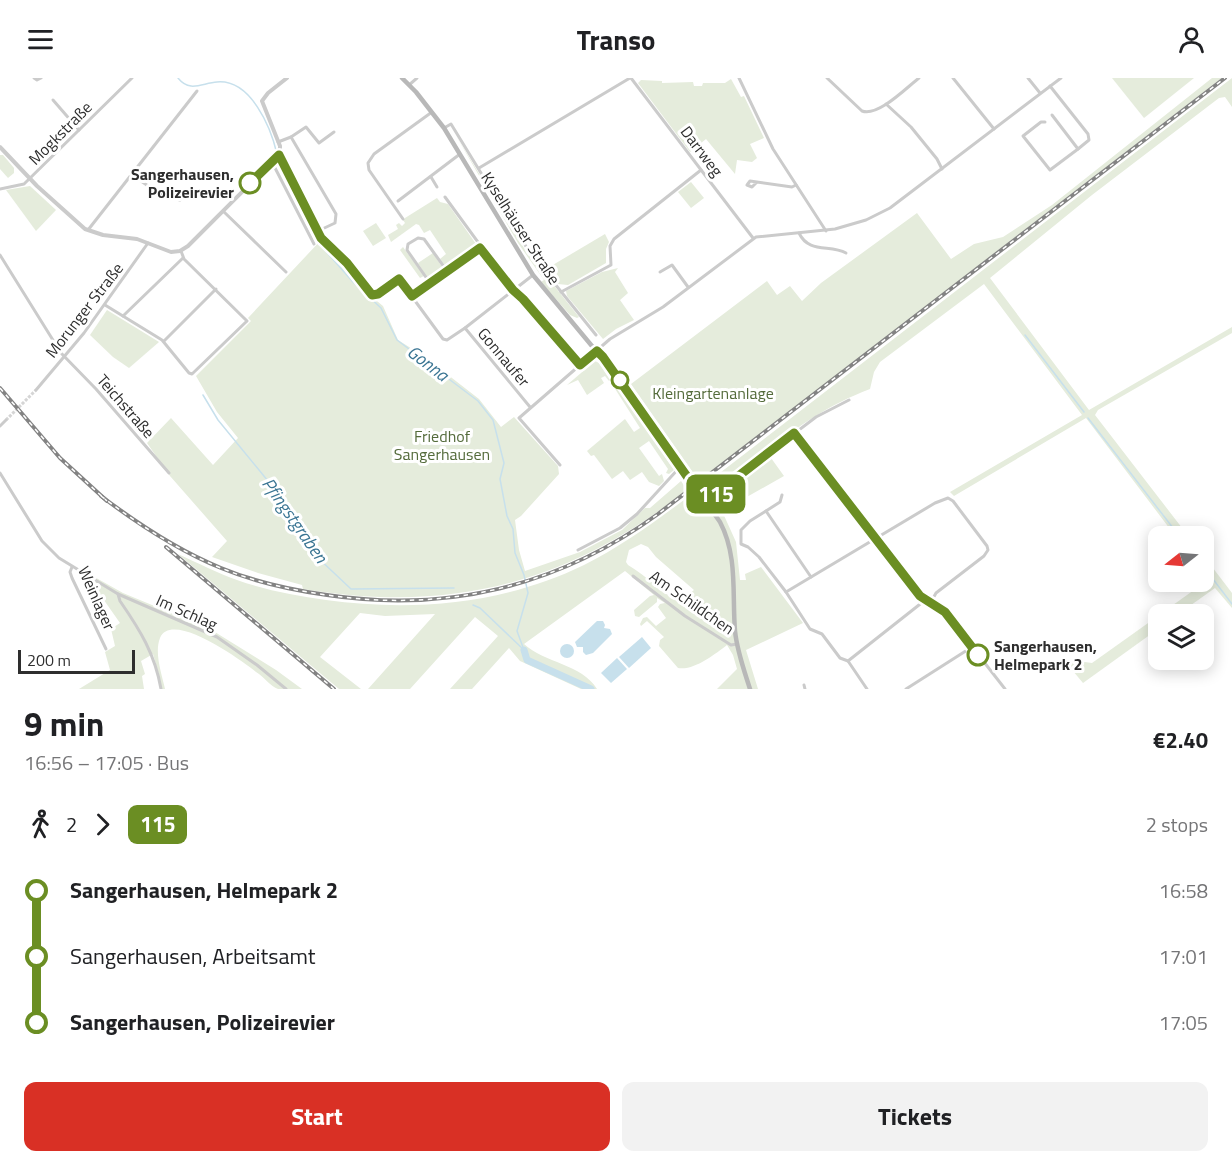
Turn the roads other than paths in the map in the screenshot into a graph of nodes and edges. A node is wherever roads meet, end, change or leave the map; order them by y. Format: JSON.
{"nodes":[{"id":1,"x":132,"y":78,"type":"edge"},
{"id":2,"x":287,"y":78,"type":"edge"},
{"id":3,"x":402,"y":78,"type":"edge"},
{"id":4,"x":417,"y":78,"type":"edge"},
{"id":5,"x":631,"y":78,"type":"edge"},
{"id":6,"x":739,"y":78,"type":"edge"},
{"id":7,"x":827,"y":78,"type":"edge"},
{"id":8,"x":919,"y":78,"type":"edge"},
{"id":9,"x":953,"y":78,"type":"edge"},
{"id":10,"x":1028,"y":78,"type":"edge"},
{"id":11,"x":1061,"y":78,"type":"edge"},
{"id":12,"x":409,"y":85,"type":"junction"},
{"id":13,"x":1050,"y":86,"type":"junction"},
{"id":14,"x":198,"y":91,"type":"dead end"},
{"id":15,"x":1040,"y":93,"type":"junction"},
{"id":16,"x":53,"y":100,"type":"dead end"},
{"id":17,"x":886,"y":104,"type":"junction"},
{"id":18,"x":432,"y":112,"type":"junction"},
{"id":19,"x":1052,"y":115,"type":"dead end"},
{"id":20,"x":1045,"y":122,"type":"dead end"},
{"id":21,"x":444,"y":128,"type":"junction"},
{"id":22,"x":994,"y":129,"type":"junction"},
{"id":23,"x":79,"y":130,"type":"junction"},
{"id":24,"x":334,"y":132,"type":"dead end"},
{"id":25,"x":291,"y":137,"type":"junction"},
{"id":26,"x":278,"y":142,"type":"junction"},
{"id":27,"x":0,"y":147,"type":"edge"},
{"id":28,"x":1078,"y":148,"type":"junction"},
{"id":29,"x":460,"y":154,"type":"junction"},
{"id":30,"x":276,"y":158,"type":"junction"},
{"id":31,"x":479,"y":168,"type":"junction"},
{"id":32,"x":942,"y":169,"type":"junction"},
{"id":33,"x":701,"y":170,"type":"junction"},
{"id":34,"x":132,"y":175,"type":"junction"},
{"id":35,"x":431,"y":177,"type":"junction"},
{"id":36,"x":30,"y":179,"type":"junction"},
{"id":37,"x":757,"y":182,"type":"dead end"},
{"id":38,"x":796,"y":185,"type":"junction"},
{"id":39,"x":437,"y":187,"type":"dead end"},
{"id":40,"x":0,"y":189,"type":"edge"},
{"id":41,"x":445,"y":197,"type":"dead end"},
{"id":42,"x":180,"y":200,"type":"dead end"},
{"id":43,"x":398,"y":201,"type":"dead end"},
{"id":44,"x":223,"y":210,"type":"junction"},
{"id":45,"x":403,"y":219,"type":"dead end"},
{"id":46,"x":88,"y":230,"type":"junction"},
{"id":47,"x":318,"y":231,"type":"junction"},
{"id":48,"x":826,"y":231,"type":"junction"},
{"id":49,"x":799,"y":233,"type":"junction"},
{"id":50,"x":753,"y":238,"type":"junction"},
{"id":51,"x":148,"y":243,"type":"junction"},
{"id":52,"x":314,"y":244,"type":"dead end"},
{"id":53,"x":480,"y":248,"type":"junction"},
{"id":54,"x":181,"y":251,"type":"junction"},
{"id":55,"x":846,"y":253,"type":"dead end"},
{"id":56,"x":0,"y":255,"type":"edge"},
{"id":57,"x":183,"y":258,"type":"junction"},
{"id":58,"x":447,"y":271,"type":"junction"},
{"id":59,"x":286,"y":272,"type":"dead end"},
{"id":60,"x":660,"y":272,"type":"dead end"},
{"id":61,"x":533,"y":275,"type":"junction"},
{"id":62,"x":430,"y":283,"type":"junction"},
{"id":63,"x":688,"y":287,"type":"junction"},
{"id":64,"x":216,"y":289,"type":"junction"},
{"id":65,"x":513,"y":290,"type":"junction"},
{"id":66,"x":561,"y":292,"type":"junction"},
{"id":67,"x":412,"y":296,"type":"junction"},
{"id":68,"x":105,"y":305,"type":"junction"},
{"id":69,"x":123,"y":316,"type":"junction"},
{"id":70,"x":465,"y":328,"type":"junction"},
{"id":71,"x":596,"y":335,"type":"dead end"},
{"id":72,"x":163,"y":341,"type":"junction"},
{"id":73,"x":597,"y":351,"type":"junction"},
{"id":74,"x":64,"y":357,"type":"junction"},
{"id":75,"x":580,"y":365,"type":"junction"},
{"id":76,"x":36,"y":390,"type":"tunnel mouth"},
{"id":77,"x":849,"y":400,"type":"dead end"},
{"id":78,"x":530,"y":407,"type":"junction"},
{"id":79,"x":6,"y":420,"type":"dead end"},
{"id":80,"x":0,"y":426,"type":"edge"},
{"id":81,"x":794,"y":433,"type":"junction"},
{"id":82,"x":560,"y":465,"type":"dead end"},
{"id":83,"x":680,"y":467,"type":"junction"},
{"id":84,"x":0,"y":473,"type":"edge"},
{"id":85,"x":169,"y":473,"type":"dead end"},
{"id":86,"x":782,"y":495,"type":"dead end"},
{"id":87,"x":705,"y":502,"type":"junction"},
{"id":88,"x":766,"y":511,"type":"junction"},
{"id":89,"x":876,"y":538,"type":"junction"},
{"id":90,"x":578,"y":550,"type":"dead end"},
{"id":91,"x":72,"y":567,"type":"junction"},
{"id":92,"x":633,"y":576,"type":"dead end"},
{"id":93,"x":812,"y":577,"type":"junction"},
{"id":94,"x":786,"y":592,"type":"junction"},
{"id":95,"x":118,"y":594,"type":"junction"},
{"id":96,"x":924,"y":600,"type":"junction"},
{"id":97,"x":931,"y":602,"type":"junction"},
{"id":98,"x":737,"y":644,"type":"junction"},
{"id":99,"x":972,"y":647,"type":"junction"},
{"id":100,"x":106,"y":649,"type":"dead end"},
{"id":101,"x":848,"y":661,"type":"junction"},
{"id":102,"x":160,"y":689,"type":"edge"},
{"id":103,"x":286,"y":689,"type":"edge"},
{"id":104,"x":750,"y":689,"type":"edge"},
{"id":105,"x":867,"y":689,"type":"edge"},
{"id":106,"x":906,"y":689,"type":"edge"},
{"id":107,"x":1005,"y":689,"type":"edge"}],
"edges":[{"from":1,"to":23,"type":"street","name":"Mogkstraße"},
{"from":2,"to":26,"type":"street"},
{"from":3,"to":12,"type":"main road","name":"Kyselhäuser Straße"},
{"from":4,"to":12,"type":"street"},
{"from":5,"to":31,"type":"street"},
{"from":5,"to":33,"type":"street","name":"Darrweg"},
{"from":6,"to":38,"type":"street"},
{"from":7,"to":17,"type":"street"},
{"from":8,"to":17,"type":"street"},
{"from":9,"to":22,"type":"street"},
{"from":10,"to":15,"type":"street"},
{"from":11,"to":13,"type":"street"},
{"from":12,"to":18,"type":"main road","name":"Kyselhäuser Straße"},
{"from":13,"to":15,"type":"street"},
{"from":13,"to":28,"type":"street"},
{"from":14,"to":34,"type":"street"},
{"from":15,"to":22,"type":"street"},
{"from":16,"to":23,"type":"street"},
{"from":17,"to":32,"type":"street"},
{"from":18,"to":21,"type":"main road","name":"Kyselhäuser Straße"},
{"from":18,"to":45,"type":"street"},
{"from":19,"to":28,"type":"street"},
{"from":20,"to":28,"type":"street"},
{"from":21,"to":29,"type":"main road","name":"Kyselhäuser Straße"},
{"from":21,"to":31,"type":"street","name":"Kyselhäuser Straße"},
{"from":22,"to":32,"type":"street"},
{"from":23,"to":36,"type":"street","name":"Mogkstraße"},
{"from":24,"to":25,"type":"street"},
{"from":25,"to":26,"type":"street"},
{"from":25,"to":47,"type":"street"},
{"from":26,"to":30,"type":"street"},
{"from":27,"to":36,"type":"street"},
{"from":29,"to":35,"type":"street"},
{"from":29,"to":61,"type":"main road","name":"Kyselhäuser Straße"},
{"from":30,"to":44,"type":"street"},
{"from":30,"to":47,"type":"street"},
{"from":30,"to":52,"type":"street"},
{"from":31,"to":66,"type":"street","name":"Kyselhäuser Straße"},
{"from":32,"to":48,"type":"street"},
{"from":33,"to":50,"type":"street","name":"Darrweg"},
{"from":33,"to":66,"type":"street"},
{"from":34,"to":42,"type":"street"},
{"from":34,"to":46,"type":"street"},
{"from":35,"to":39,"type":"street"},
{"from":35,"to":43,"type":"street"},
{"from":36,"to":40,"type":"street"},
{"from":36,"to":46,"type":"street"},
{"from":37,"to":38,"type":"street"},
{"from":38,"to":48,"type":"street"},
{"from":41,"to":53,"type":"street"},
{"from":44,"to":54,"type":"street"},
{"from":44,"to":59,"type":"street"},
{"from":46,"to":51,"type":"street"},
{"from":47,"to":67,"type":"street","name":"Gonnaufer"},
{"from":48,"to":49,"type":"street"},
{"from":49,"to":50,"type":"street"},
{"from":49,"to":55,"type":"street"},
{"from":50,"to":63,"type":"street"},
{"from":51,"to":54,"type":"street"},
{"from":51,"to":68,"type":"street","name":"Morunger Straße"},
{"from":53,"to":58,"type":"street"},
{"from":53,"to":65,"type":"street"},
{"from":54,"to":57,"type":"street"},
{"from":56,"to":74,"type":"street","name":"Teichstraße"},
{"from":57,"to":64,"type":"street"},
{"from":57,"to":69,"type":"street"},
{"from":58,"to":62,"type":"street"},
{"from":58,"to":62,"type":"street"},
{"from":60,"to":63,"type":"street"},
{"from":61,"to":65,"type":"street"},
{"from":61,"to":73,"type":"main road","name":"Kyselhäuser Straße"},
{"from":62,"to":67,"type":"street"},
{"from":63,"to":73,"type":"street"},
{"from":64,"to":72,"type":"street"},
{"from":64,"to":72,"type":"street"},
{"from":65,"to":70,"type":"street"},
{"from":65,"to":75,"type":"street"},
{"from":66,"to":71,"type":"street","name":"Kyselhäuser Straße"},
{"from":67,"to":70,"type":"street","name":"Gonnaufer"},
{"from":68,"to":69,"type":"street"},
{"from":68,"to":74,"type":"street","name":"Morunger Straße"},
{"from":69,"to":72,"type":"street"},
{"from":70,"to":78,"type":"street","name":"Gonnaufer"},
{"from":73,"to":75,"type":"street"},
{"from":73,"to":83,"type":"main road","name":"Kyselhäuser Straße"},
{"from":74,"to":76,"type":"street","name":"Morunger Straße"},
{"from":74,"to":85,"type":"street","name":"Teichstraße"},
{"from":75,"to":78,"type":"street"},
{"from":77,"to":81,"type":"street"},
{"from":78,"to":82,"type":"street"},
{"from":79,"to":80,"type":"street"},
{"from":81,"to":87,"type":"street"},
{"from":81,"to":89,"type":"street"},
{"from":83,"to":87,"type":"main road","name":"Kyselhäuser Straße"},
{"from":83,"to":90,"type":"street"},
{"from":84,"to":91,"type":"street","name":"Weinlager"},
{"from":86,"to":88,"type":"street"},
{"from":87,"to":98,"type":"main road","name":"Kyselhäuser Straße"},
{"from":88,"to":93,"type":"street"},
{"from":88,"to":94,"type":"street"},
{"from":89,"to":93,"type":"street"},
{"from":89,"to":96,"type":"street"},
{"from":89,"to":97,"type":"street"},
{"from":91,"to":95,"type":"street","name":"Im Schlag"},
{"from":91,"to":100,"type":"street","name":"Weinlager"},
{"from":92,"to":98,"type":"street","name":"Am Schildchen"},
{"from":93,"to":94,"type":"street"},
{"from":94,"to":101,"type":"street"},
{"from":95,"to":102,"type":"street"},
{"from":95,"to":103,"type":"street","name":"Im Schlag"},
{"from":96,"to":97,"type":"street"},
{"from":96,"to":101,"type":"street"},
{"from":97,"to":99,"type":"street"},
{"from":98,"to":104,"type":"main road","name":"Kyselhäuser Straße"},
{"from":99,"to":106,"type":"street"},
{"from":99,"to":107,"type":"street"},
{"from":101,"to":105,"type":"street"}]}
